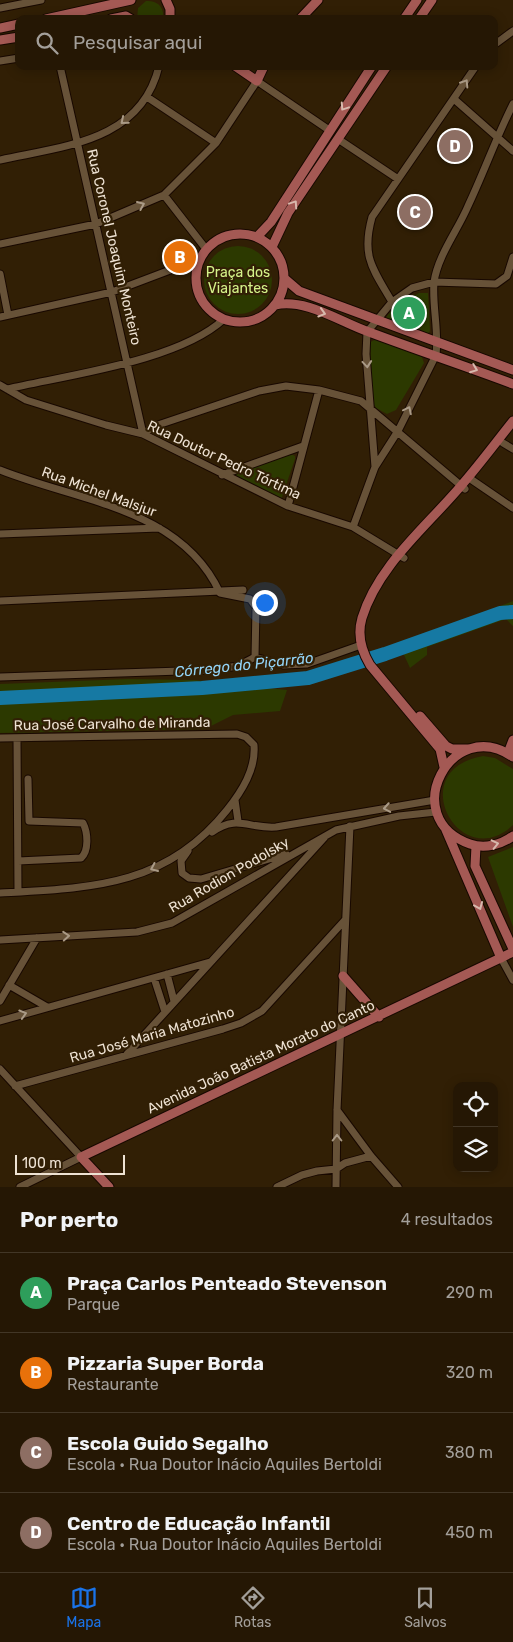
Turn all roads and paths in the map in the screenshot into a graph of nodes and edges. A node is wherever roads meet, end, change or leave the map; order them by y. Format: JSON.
{"nodes":[{"id":1,"x":41,"y":0,"type":"edge"},
{"id":2,"x":166,"y":0,"type":"edge"},
{"id":3,"x":318,"y":0,"type":"edge"},
{"id":4,"x":417,"y":0,"type":"edge"},
{"id":5,"x":432,"y":0,"type":"edge"},
{"id":6,"x":129,"y":1,"type":"edge"},
{"id":7,"x":0,"y":8,"type":"edge"},
{"id":8,"x":64,"y":15,"type":"edge"},
{"id":9,"x":170,"y":15,"type":"edge"},
{"id":10,"x":304,"y":15,"type":"edge"},
{"id":11,"x":407,"y":15,"type":"edge"},
{"id":12,"x":422,"y":15,"type":"edge"},
{"id":13,"x":15,"y":25,"type":"edge"},
{"id":14,"x":0,"y":28,"type":"edge"},
{"id":15,"x":513,"y":31,"type":"edge"},
{"id":16,"x":15,"y":38,"type":"edge"},
{"id":17,"x":0,"y":40,"type":"edge"},
{"id":18,"x":498,"y":42,"type":"edge"},
{"id":19,"x":15,"y":59,"type":"edge"},
{"id":20,"x":0,"y":61,"type":"edge"},
{"id":21,"x":61,"y":70,"type":"edge"},
{"id":22,"x":157,"y":70,"type":"edge"},
{"id":23,"x":241,"y":70,"type":"edge"},
{"id":24,"x":262,"y":70,"type":"edge"},
{"id":25,"x":369,"y":70,"type":"edge"},
{"id":26,"x":384,"y":70,"type":"edge"},
{"id":27,"x":473,"y":70,"type":"edge"},
{"id":28,"x":257,"y":81,"type":"junction"},
{"id":29,"x":147,"y":97,"type":"junction"},
{"id":30,"x":454,"y":99,"type":"junction"},
{"id":31,"x":513,"y":104,"type":"edge"},
{"id":32,"x":329,"y":130,"type":"junction"},
{"id":33,"x":496,"y":137,"type":"junction"},
{"id":34,"x":338,"y":139,"type":"junction"},
{"id":35,"x":78,"y":143,"type":"junction"},
{"id":36,"x":216,"y":143,"type":"junction"},
{"id":37,"x":513,"y":151,"type":"edge"},
{"id":38,"x":0,"y":160,"type":"edge"},
{"id":39,"x":398,"y":179,"type":"junction"},
{"id":40,"x":164,"y":195,"type":"junction"},
{"id":41,"x":96,"y":224,"type":"junction"},
{"id":42,"x":257,"y":237,"type":"junction"},
{"id":43,"x":0,"y":244,"type":"edge"},
{"id":44,"x":272,"y":247,"type":"junction"},
{"id":45,"x":206,"y":249,"type":"junction"},
{"id":46,"x":513,"y":257,"type":"edge"},
{"id":47,"x":198,"y":264,"type":"junction"},
{"id":48,"x":0,"y":274,"type":"edge"},
{"id":49,"x":285,"y":279,"type":"junction"},
{"id":50,"x":434,"y":282,"type":"junction"},
{"id":51,"x":112,"y":292,"type":"junction"},
{"id":52,"x":392,"y":302,"type":"junction"},
{"id":53,"x":275,"y":305,"type":"junction"},
{"id":54,"x":8,"y":315,"type":"junction"},
{"id":55,"x":0,"y":317,"type":"edge"},
{"id":56,"x":224,"y":319,"type":"junction"},
{"id":57,"x":378,"y":320,"type":"junction"},
{"id":58,"x":367,"y":332,"type":"junction"},
{"id":59,"x":438,"y":341,"type":"junction"},
{"id":60,"x":436,"y":355,"type":"junction"},
{"id":61,"x":127,"y":362,"type":"junction"},
{"id":62,"x":513,"y":370,"type":"edge"},
{"id":63,"x":513,"y":384,"type":"edge"},
{"id":64,"x":0,"y":385,"type":"edge"},
{"id":65,"x":7,"y":389,"type":"junction"},
{"id":66,"x":319,"y":390,"type":"junction"},
{"id":67,"x":370,"y":407,"type":"junction"},
{"id":68,"x":513,"y":421,"type":"edge"},
{"id":69,"x":398,"y":431,"type":"junction"},
{"id":70,"x":513,"y":431,"type":"edge"},
{"id":71,"x":142,"y":434,"type":"junction"},
{"id":72,"x":503,"y":443,"type":"junction"},
{"id":73,"x":303,"y":446,"type":"junction"},
{"id":74,"x":513,"y":449,"type":"edge"},
{"id":75,"x":375,"y":467,"type":"junction"},
{"id":76,"x":0,"y":470,"type":"edge"},
{"id":77,"x":222,"y":475,"type":"junction"},
{"id":78,"x":472,"y":480,"type":"junction"},
{"id":79,"x":463,"y":487,"type":"junction"},
{"id":80,"x":288,"y":506,"type":"junction"},
{"id":81,"x":513,"y":508,"type":"edge"},
{"id":82,"x":353,"y":526,"type":"junction"},
{"id":83,"x":162,"y":528,"type":"junction"},
{"id":84,"x":0,"y":534,"type":"edge"},
{"id":85,"x":402,"y":556,"type":"junction"},
{"id":86,"x":244,"y":590,"type":"dead end"},
{"id":87,"x":220,"y":593,"type":"junction"},
{"id":88,"x":0,"y":601,"type":"edge"},
{"id":89,"x":363,"y":650,"type":"junction"},
{"id":90,"x":255,"y":657,"type":"junction"},
{"id":91,"x":372,"y":664,"type":"junction"},
{"id":92,"x":0,"y":677,"type":"edge"},
{"id":93,"x":0,"y":738,"type":"edge"},
{"id":94,"x":17,"y":738,"type":"junction"},
{"id":95,"x":513,"y":740,"type":"edge"},
{"id":96,"x":468,"y":749,"type":"junction"},
{"id":97,"x":511,"y":755,"type":"edge"},
{"id":98,"x":444,"y":767,"type":"junction"},
{"id":99,"x":28,"y":779,"type":"dead end"},
{"id":100,"x":236,"y":800,"type":"junction"},
{"id":101,"x":435,"y":800,"type":"junction"},
{"id":102,"x":436,"y":812,"type":"junction"},
{"id":103,"x":238,"y":821,"type":"junction"},
{"id":104,"x":350,"y":826,"type":"junction"},
{"id":105,"x":446,"y":830,"type":"junction"},
{"id":106,"x":327,"y":834,"type":"junction"},
{"id":107,"x":513,"y":836,"type":"edge"},
{"id":108,"x":196,"y":843,"type":"junction"},
{"id":109,"x":476,"y":846,"type":"junction"},
{"id":110,"x":296,"y":851,"type":"junction"},
{"id":111,"x":18,"y":861,"type":"junction"},
{"id":112,"x":18,"y":892,"type":"junction"},
{"id":113,"x":0,"y":893,"type":"edge"},
{"id":114,"x":345,"y":920,"type":"junction"},
{"id":115,"x":37,"y":938,"type":"junction"},
{"id":116,"x":0,"y":940,"type":"edge"},
{"id":117,"x":513,"y":951,"type":"edge"},
{"id":118,"x":501,"y":958,"type":"junction"},
{"id":119,"x":210,"y":962,"type":"junction"},
{"id":120,"x":167,"y":974,"type":"junction"},
{"id":121,"x":343,"y":976,"type":"junction"},
{"id":122,"x":154,"y":978,"type":"junction"},
{"id":123,"x":513,"y":980,"type":"edge"},
{"id":124,"x":9,"y":985,"type":"junction"},
{"id":125,"x":0,"y":1001,"type":"edge"},
{"id":126,"x":174,"y":1001,"type":"junction"},
{"id":127,"x":47,"y":1007,"type":"junction"},
{"id":128,"x":166,"y":1012,"type":"junction"},
{"id":129,"x":379,"y":1017,"type":"junction"},
{"id":130,"x":0,"y":1021,"type":"edge"},
{"id":131,"x":341,"y":1034,"type":"junction"},
{"id":132,"x":126,"y":1056,"type":"junction"},
{"id":133,"x":0,"y":1069,"type":"edge"},
{"id":134,"x":15,"y":1086,"type":"junction"},
{"id":135,"x":337,"y":1110,"type":"junction"},
{"id":136,"x":371,"y":1156,"type":"junction"},
{"id":137,"x":81,"y":1157,"type":"junction"},
{"id":138,"x":336,"y":1169,"type":"junction"},
{"id":139,"x":20,"y":1187,"type":"edge"},
{"id":140,"x":109,"y":1187,"type":"edge"},
{"id":141,"x":276,"y":1187,"type":"edge"},
{"id":142,"x":336,"y":1187,"type":"edge"},
{"id":143,"x":398,"y":1187,"type":"edge"}],
"edges":[{"from":1,"to":7,"type":"street"},
{"from":2,"to":9,"type":"main road"},
{"from":3,"to":10,"type":"main road"},
{"from":4,"to":11,"type":"main road"},
{"from":5,"to":12,"type":"main road"},
{"from":6,"to":8,"type":"main road"},
{"from":13,"to":14,"type":"main road"},
{"from":15,"to":18,"type":"street"},
{"from":16,"to":17,"type":"main road"},
{"from":19,"to":20,"type":"street"},
{"from":21,"to":35,"type":"street","name":"Rua Coronel Joaquim Monteiro"},
{"from":22,"to":29,"type":"street"},
{"from":23,"to":28,"type":"main road"},
{"from":24,"to":28,"type":"main road"},
{"from":25,"to":32,"type":"main road","one_way":true},
{"from":26,"to":34,"type":"main road"},
{"from":30,"to":27,"type":"street","one_way":true},
{"from":28,"to":32,"type":"street"},
{"from":28,"to":36,"type":"street"},
{"from":29,"to":35,"type":"street","one_way":true},
{"from":29,"to":36,"type":"street"},
{"from":30,"to":33,"type":"street"},
{"from":30,"to":39,"type":"street"},
{"from":31,"to":33,"type":"street"},
{"from":32,"to":42,"type":"main road"},
{"from":33,"to":37,"type":"street"},
{"from":33,"to":50,"type":"street"},
{"from":34,"to":39,"type":"street"},
{"from":44,"to":34,"type":"main road","one_way":true},
{"from":35,"to":38,"type":"street"},
{"from":35,"to":41,"type":"street","name":"Rua Coronel Joaquim Monteiro"},
{"from":36,"to":40,"type":"street"},
{"from":39,"to":52,"type":"street"},
{"from":41,"to":40,"type":"street","one_way":true},
{"from":40,"to":45,"type":"street"},
{"from":41,"to":43,"type":"street"},
{"from":41,"to":51,"type":"street","name":"Rua Coronel Joaquim Monteiro"},
{"from":42,"to":44,"type":"main road"},
{"from":42,"to":45,"type":"main road"},
{"from":44,"to":49,"type":"main road"},
{"from":45,"to":47,"type":"main road"},
{"from":46,"to":50,"type":"street"},
{"from":47,"to":51,"type":"street"},
{"from":47,"to":56,"type":"main road"},
{"from":48,"to":54,"type":"street"},
{"from":49,"to":53,"type":"main road"},
{"from":49,"to":57,"type":"main road"},
{"from":50,"to":52,"type":"street"},
{"from":50,"to":59,"type":"street"},
{"from":51,"to":54,"type":"street"},
{"from":51,"to":61,"type":"street","name":"Rua Coronel Joaquim Monteiro"},
{"from":52,"to":57,"type":"street"},
{"from":53,"to":56,"type":"main road"},
{"from":53,"to":58,"type":"main road","one_way":true},
{"from":54,"to":55,"type":"street"},
{"from":56,"to":61,"type":"street"},
{"from":57,"to":58,"type":"street"},
{"from":57,"to":59,"type":"main road"},
{"from":58,"to":60,"type":"main road"},
{"from":58,"to":67,"type":"street","one_way":true},
{"from":59,"to":60,"type":"street"},
{"from":59,"to":62,"type":"main road"},
{"from":60,"to":63,"type":"main road","one_way":true},
{"from":69,"to":60,"type":"street","one_way":true},
{"from":61,"to":65,"type":"street"},
{"from":61,"to":71,"type":"street","name":"Rua Coronel Joaquim Monteiro"},
{"from":64,"to":65,"type":"street","name":"Rua Doutor Pedro Tórtima"},
{"from":65,"to":71,"type":"street","name":"Rua Doutor Pedro Tórtima"},
{"from":66,"to":67,"type":"street"},
{"from":66,"to":71,"type":"street"},
{"from":66,"to":73,"type":"street"},
{"from":67,"to":69,"type":"street"},
{"from":67,"to":75,"type":"street"},
{"from":68,"to":79,"type":"main road"},
{"from":69,"to":75,"type":"street"},
{"from":69,"to":79,"type":"street"},
{"from":70,"to":72,"type":"main road"},
{"from":71,"to":77,"type":"street","name":"Rua Doutor Pedro Tórtima"},
{"from":72,"to":74,"type":"street"},
{"from":72,"to":78,"type":"main road"},
{"from":73,"to":77,"type":"street"},
{"from":73,"to":80,"type":"street"},
{"from":75,"to":82,"type":"street"},
{"from":76,"to":83,"type":"street","name":"Rua Michel Malsjur"},
{"from":77,"to":80,"type":"street","name":"Rua Doutor Pedro Tórtima"},
{"from":78,"to":79,"type":"main road"},
{"from":78,"to":81,"type":"street"},
{"from":79,"to":85,"type":"main road"},
{"from":80,"to":82,"type":"street","name":"Rua Doutor Pedro Tórtima"},
{"from":82,"to":85,"type":"street","name":"Rua Doutor Pedro Tórtima"},
{"from":83,"to":84,"type":"street"},
{"from":83,"to":87,"type":"street","name":"Rua Michel Malsjur"},
{"from":85,"to":89,"type":"main road"},
{"from":86,"to":87,"type":"street"},
{"from":87,"to":88,"type":"street"},
{"from":87,"to":90,"type":"street"},
{"from":89,"to":90,"type":"street"},
{"from":89,"to":91,"type":"main road"},
{"from":90,"to":92,"type":"street"},
{"from":91,"to":96,"type":"main road"},
{"from":91,"to":98,"type":"main road"},
{"from":93,"to":94,"type":"street","name":"Rua José Carvalho de Miranda"},
{"from":94,"to":100,"type":"street","name":"Rua José Carvalho de Miranda"},
{"from":94,"to":111,"type":"street"},
{"from":95,"to":97,"type":"main road"},
{"from":96,"to":97,"type":"main road"},
{"from":96,"to":98,"type":"main road"},
{"from":98,"to":101,"type":"main road"},
{"from":99,"to":111,"type":"street"},
{"from":100,"to":103,"type":"street"},
{"from":100,"to":108,"type":"street"},
{"from":101,"to":102,"type":"main road"},
{"from":101,"to":103,"type":"street","one_way":true},
{"from":102,"to":104,"type":"street","name":"Rua Rodion Podolsky"},
{"from":102,"to":105,"type":"main road"},
{"from":103,"to":108,"type":"street"},
{"from":104,"to":106,"type":"street","name":"Rua Rodion Podolsky"},
{"from":104,"to":114,"type":"street"},
{"from":105,"to":109,"type":"main road"},
{"from":105,"to":118,"type":"main road","one_way":true},
{"from":106,"to":110,"type":"street","name":"Rua Rodion Podolsky"},
{"from":106,"to":119,"type":"street"},
{"from":109,"to":107,"type":"main road","one_way":true},
{"from":108,"to":110,"type":"street"},
{"from":108,"to":112,"type":"street","one_way":true},
{"from":109,"to":117,"type":"main road"},
{"from":115,"to":110,"type":"street","name":"Rua Rodion Podolsky","one_way":true},
{"from":111,"to":112,"type":"street"},
{"from":112,"to":113,"type":"street"},
{"from":114,"to":121,"type":"street"},
{"from":114,"to":132,"type":"street","name":"Rua José Maria Matozinho"},
{"from":115,"to":116,"type":"street","name":"Rua Rodion Podolsky"},
{"from":115,"to":124,"type":"street"},
{"from":117,"to":118,"type":"main road","name":"Avenida João Batista Morato do Canto"},
{"from":118,"to":123,"type":"street"},
{"from":118,"to":129,"type":"main road","name":"Avenida João Batista Morato do Canto"},
{"from":119,"to":120,"type":"street"},
{"from":119,"to":126,"type":"street"},
{"from":120,"to":122,"type":"street"},
{"from":120,"to":126,"type":"street"},
{"from":121,"to":129,"type":"main road"},
{"from":121,"to":131,"type":"street"},
{"from":122,"to":127,"type":"street"},
{"from":122,"to":128,"type":"street"},
{"from":124,"to":125,"type":"street"},
{"from":124,"to":127,"type":"street"},
{"from":126,"to":128,"type":"street"},
{"from":130,"to":127,"type":"street","one_way":true},
{"from":128,"to":132,"type":"street"},
{"from":129,"to":131,"type":"main road","name":"Avenida João Batista Morato do Canto"},
{"from":131,"to":135,"type":"street"},
{"from":131,"to":137,"type":"main road","name":"Avenida João Batista Morato do Canto"},
{"from":132,"to":134,"type":"street","name":"Rua José Maria Matozinho"},
{"from":133,"to":134,"type":"street"},
{"from":134,"to":137,"type":"street"},
{"from":135,"to":136,"type":"street"},
{"from":138,"to":135,"type":"street","one_way":true},
{"from":136,"to":138,"type":"street"},
{"from":136,"to":143,"type":"street"},
{"from":137,"to":139,"type":"street","name":"Avenida João Batista Morato do Canto"},
{"from":137,"to":140,"type":"main road"},
{"from":138,"to":141,"type":"street"},
{"from":138,"to":142,"type":"street"}]}
